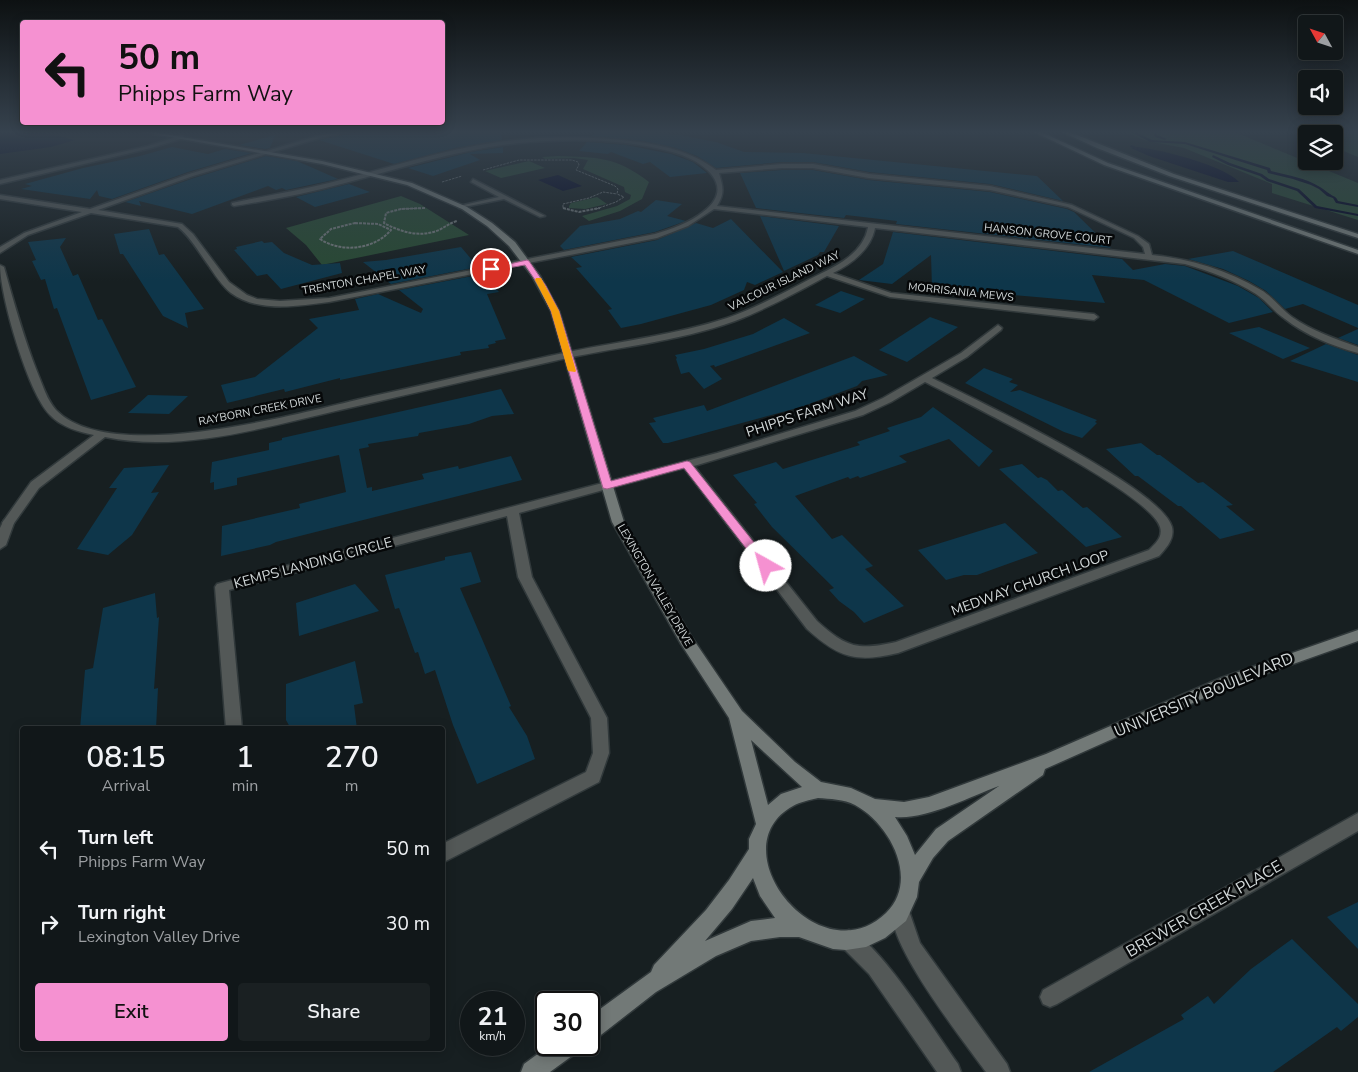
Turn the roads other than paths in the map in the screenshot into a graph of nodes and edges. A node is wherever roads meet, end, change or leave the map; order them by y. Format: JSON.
{"nodes":[{"id":1,"x":173,"y":181,"type":"edge"},
{"id":2,"x":343,"y":181,"type":"edge"},
{"id":3,"x":399,"y":181,"type":"edge"},
{"id":4,"x":473,"y":181,"type":"dead end"},
{"id":5,"x":719,"y":181,"type":"edge"},
{"id":6,"x":919,"y":181,"type":"edge"},
{"id":7,"x":1155,"y":181,"type":"edge"},
{"id":8,"x":1193,"y":181,"type":"edge"},
{"id":9,"x":0,"y":197,"type":"edge"},
{"id":10,"x":505,"y":197,"type":"junction"},
{"id":11,"x":234,"y":204,"type":"dead end"},
{"id":12,"x":461,"y":207,"type":"junction"},
{"id":13,"x":713,"y":207,"type":"junction"},
{"id":14,"x":88,"y":211,"type":"junction"},
{"id":15,"x":542,"y":216,"type":"dead end"},
{"id":16,"x":872,"y":226,"type":"junction"},
{"id":17,"x":1358,"y":236,"type":"edge"},
{"id":18,"x":0,"y":251,"type":"edge"},
{"id":19,"x":1358,"y":252,"type":"edge"},
{"id":20,"x":1148,"y":256,"type":"junction"},
{"id":21,"x":527,"y":262,"type":"junction"},
{"id":22,"x":0,"y":267,"type":"edge"},
{"id":23,"x":829,"y":274,"type":"junction"},
{"id":24,"x":1094,"y":317,"type":"dead end"},
{"id":25,"x":998,"y":328,"type":"dead end"},
{"id":26,"x":1358,"y":350,"type":"edge"},
{"id":27,"x":568,"y":355,"type":"junction"},
{"id":28,"x":925,"y":378,"type":"junction"},
{"id":29,"x":103,"y":434,"type":"junction"},
{"id":30,"x":687,"y":464,"type":"junction"},
{"id":31,"x":607,"y":485,"type":"junction"},
{"id":32,"x":512,"y":510,"type":"junction"},
{"id":33,"x":0,"y":545,"type":"edge"},
{"id":34,"x":1358,"y":634,"type":"edge"},
{"id":35,"x":736,"y":716,"type":"junction"},
{"id":36,"x":234,"y":726,"type":"edge"},
{"id":37,"x":1051,"y":760,"type":"junction"},
{"id":38,"x":818,"y":790,"type":"junction"},
{"id":39,"x":872,"y":807,"type":"junction"},
{"id":40,"x":1358,"y":821,"type":"edge"},
{"id":41,"x":764,"y":823,"type":"junction"},
{"id":42,"x":445,"y":852,"type":"edge"},
{"id":43,"x":756,"y":854,"type":"junction"},
{"id":44,"x":910,"y":879,"type":"junction"},
{"id":45,"x":900,"y":912,"type":"junction"},
{"id":46,"x":800,"y":927,"type":"junction"},
{"id":47,"x":849,"y":940,"type":"junction"},
{"id":48,"x":649,"y":985,"type":"junction"},
{"id":49,"x":1050,"y":996,"type":"dead end"},
{"id":50,"x":600,"y":1022,"type":"edge"},
{"id":51,"x":553,"y":1056,"type":"edge"},
{"id":52,"x":532,"y":1072,"type":"edge"},
{"id":53,"x":950,"y":1072,"type":"edge"},
{"id":54,"x":999,"y":1072,"type":"edge"}],
"edges":[{"from":1,"to":14,"type":"street"},
{"from":2,"to":11,"type":"street"},
{"from":3,"to":12,"type":"street","name":"LEXINGTON VALLEY DRIVE"},
{"from":4,"to":10,"type":"street"},
{"from":5,"to":13,"type":"street"},
{"from":6,"to":20,"type":"street"},
{"from":7,"to":19,"type":"street"},
{"from":8,"to":17,"type":"street"},
{"from":9,"to":14,"type":"street","name":"TRENTON CHAPEL WAY"},
{"from":10,"to":12,"type":"street"},
{"from":10,"to":15,"type":"street"},
{"from":12,"to":21,"type":"street","name":"LEXINGTON VALLEY DRIVE"},
{"from":13,"to":16,"type":"street","name":"HANSON GROVE COURT"},
{"from":13,"to":21,"type":"street","name":"TRENTON CHAPEL WAY"},
{"from":14,"to":18,"type":"street"},
{"from":14,"to":21,"type":"street","name":"TRENTON CHAPEL WAY"},
{"from":16,"to":20,"type":"street","name":"HANSON GROVE COURT"},
{"from":16,"to":23,"type":"street","name":"VALCOUR ISLAND WAY"},
{"from":20,"to":26,"type":"street","name":"HANSON GROVE COURT"},
{"from":21,"to":27,"type":"street","name":"LEXINGTON VALLEY DRIVE"},
{"from":22,"to":29,"type":"street","name":"RAYBORN CREEK DRIVE"},
{"from":23,"to":24,"type":"street","name":"MORRISANIA MEWS"},
{"from":23,"to":27,"type":"street","name":"VALCOUR ISLAND WAY"},
{"from":25,"to":28,"type":"street","name":"PHIPPS FARM WAY"},
{"from":27,"to":29,"type":"street","name":"RAYBORN CREEK DRIVE"},
{"from":27,"to":31,"type":"street","name":"LEXINGTON VALLEY DRIVE"},
{"from":28,"to":30,"type":"street","name":"PHIPPS FARM WAY"},
{"from":28,"to":30,"type":"street","name":"MEDWAY CHURCH LOOP"},
{"from":29,"to":33,"type":"street"},
{"from":30,"to":31,"type":"street","name":"PHIPPS FARM WAY"},
{"from":31,"to":32,"type":"street","name":"KEMPS LANDING CIRCLE"},
{"from":31,"to":35,"type":"street","name":"LEXINGTON VALLEY DRIVE"},
{"from":32,"to":36,"type":"street","name":"KEMPS LANDING CIRCLE"},
{"from":32,"to":42,"type":"street"},
{"from":34,"to":37,"type":"street","name":"UNIVERSITY BOULEVARD"},
{"from":35,"to":38,"type":"street","name":"LEXINGTON VALLEY DRIVE"},
{"from":35,"to":41,"type":"street","name":"LEXINGTON VALLEY DRIVE"},
{"from":37,"to":39,"type":"street","name":"UNIVERSITY BOULEVARD"},
{"from":37,"to":44,"type":"street","name":"UNIVERSITY BOULEVARD"},
{"from":38,"to":39,"type":"street"},
{"from":38,"to":41,"type":"street"},
{"from":39,"to":44,"type":"street"},
{"from":40,"to":49,"type":"street","name":"BREWER CREEK PLACE"},
{"from":41,"to":43,"type":"street"},
{"from":43,"to":46,"type":"street"},
{"from":43,"to":48,"type":"street"},
{"from":44,"to":45,"type":"street"},
{"from":45,"to":47,"type":"street"},
{"from":45,"to":54,"type":"street"},
{"from":46,"to":47,"type":"street"},
{"from":46,"to":48,"type":"street"},
{"from":47,"to":53,"type":"street"},
{"from":48,"to":50,"type":"street"},
{"from":51,"to":52,"type":"street"}]}
